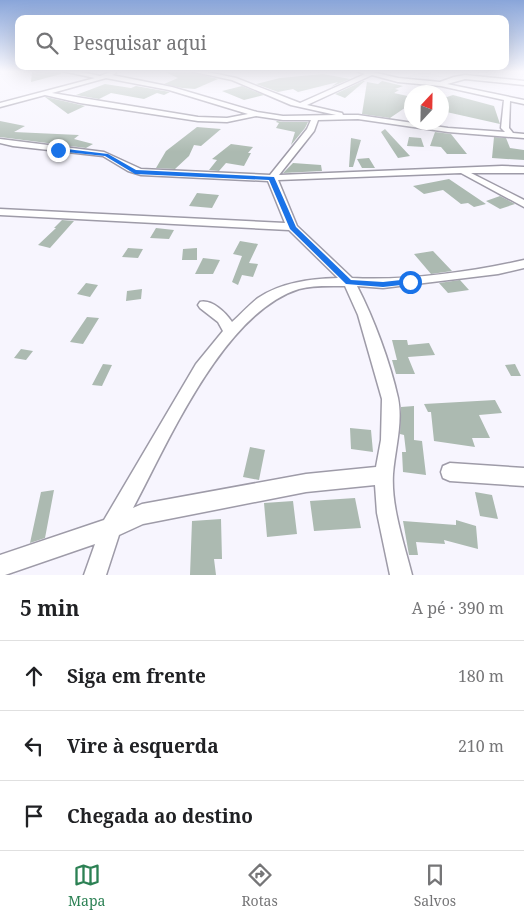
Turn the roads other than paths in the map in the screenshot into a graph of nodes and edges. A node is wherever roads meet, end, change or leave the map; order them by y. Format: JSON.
{"nodes":[{"id":1,"x":28,"y":98,"type":"edge"},
{"id":2,"x":62,"y":98,"type":"edge"},
{"id":3,"x":203,"y":98,"type":"edge"},
{"id":4,"x":277,"y":98,"type":"edge"},
{"id":5,"x":318,"y":98,"type":"edge"},
{"id":6,"x":502,"y":98,"type":"edge"},
{"id":7,"x":507,"y":99,"type":"junction"},
{"id":8,"x":524,"y":102,"type":"edge"},
{"id":9,"x":0,"y":105,"type":"edge"},
{"id":10,"x":300,"y":106,"type":"junction"},
{"id":11,"x":256,"y":114,"type":"junction"},
{"id":12,"x":352,"y":117,"type":"junction"},
{"id":13,"x":315,"y":119,"type":"junction"},
{"id":14,"x":511,"y":135,"type":"junction"},
{"id":15,"x":524,"y":136,"type":"edge"},
{"id":16,"x":0,"y":141,"type":"edge"},
{"id":17,"x":524,"y":170,"type":"edge"},
{"id":18,"x":462,"y":172,"type":"junction"},
{"id":19,"x":272,"y":178,"type":"junction"},
{"id":20,"x":524,"y":204,"type":"edge"},
{"id":21,"x":0,"y":212,"type":"edge"},
{"id":22,"x":292,"y":227,"type":"junction"},
{"id":23,"x":524,"y":264,"type":"edge"},
{"id":24,"x":349,"y":282,"type":"junction"},
{"id":25,"x":205,"y":305,"type":"dead end"},
{"id":26,"x":230,"y":332,"type":"junction"},
{"id":27,"x":450,"y":472,"type":"dead end"},
{"id":28,"x":384,"y":475,"type":"junction"},
{"id":29,"x":524,"y":477,"type":"edge"},
{"id":30,"x":111,"y":528,"type":"junction"},
{"id":31,"x":0,"y":566,"type":"edge"},
{"id":32,"x":95,"y":575,"type":"edge"},
{"id":33,"x":401,"y":575,"type":"edge"}],
"edges":[{"from":1,"to":9,"type":"street"},
{"from":2,"to":11,"type":"street"},
{"from":3,"to":11,"type":"street"},
{"from":4,"to":10,"type":"street"},
{"from":5,"to":10,"type":"street"},
{"from":6,"to":7,"type":"street"},
{"from":7,"to":8,"type":"street"},
{"from":7,"to":14,"type":"street"},
{"from":10,"to":12,"type":"street"},
{"from":11,"to":13,"type":"street"},
{"from":12,"to":13,"type":"street"},
{"from":12,"to":14,"type":"street"},
{"from":13,"to":19,"type":"street"},
{"from":14,"to":15,"type":"street"},
{"from":16,"to":19,"type":"street"},
{"from":17,"to":18,"type":"street"},
{"from":18,"to":19,"type":"street"},
{"from":18,"to":20,"type":"street"},
{"from":19,"to":22,"type":"street"},
{"from":21,"to":22,"type":"street"},
{"from":22,"to":24,"type":"street"},
{"from":23,"to":24,"type":"street"},
{"from":24,"to":26,"type":"street"},
{"from":24,"to":28,"type":"street"},
{"from":25,"to":26,"type":"street"},
{"from":26,"to":30,"type":"street"},
{"from":27,"to":29,"type":"street"},
{"from":28,"to":30,"type":"street"},
{"from":28,"to":33,"type":"street"},
{"from":30,"to":31,"type":"street"},
{"from":30,"to":32,"type":"street"}]}
